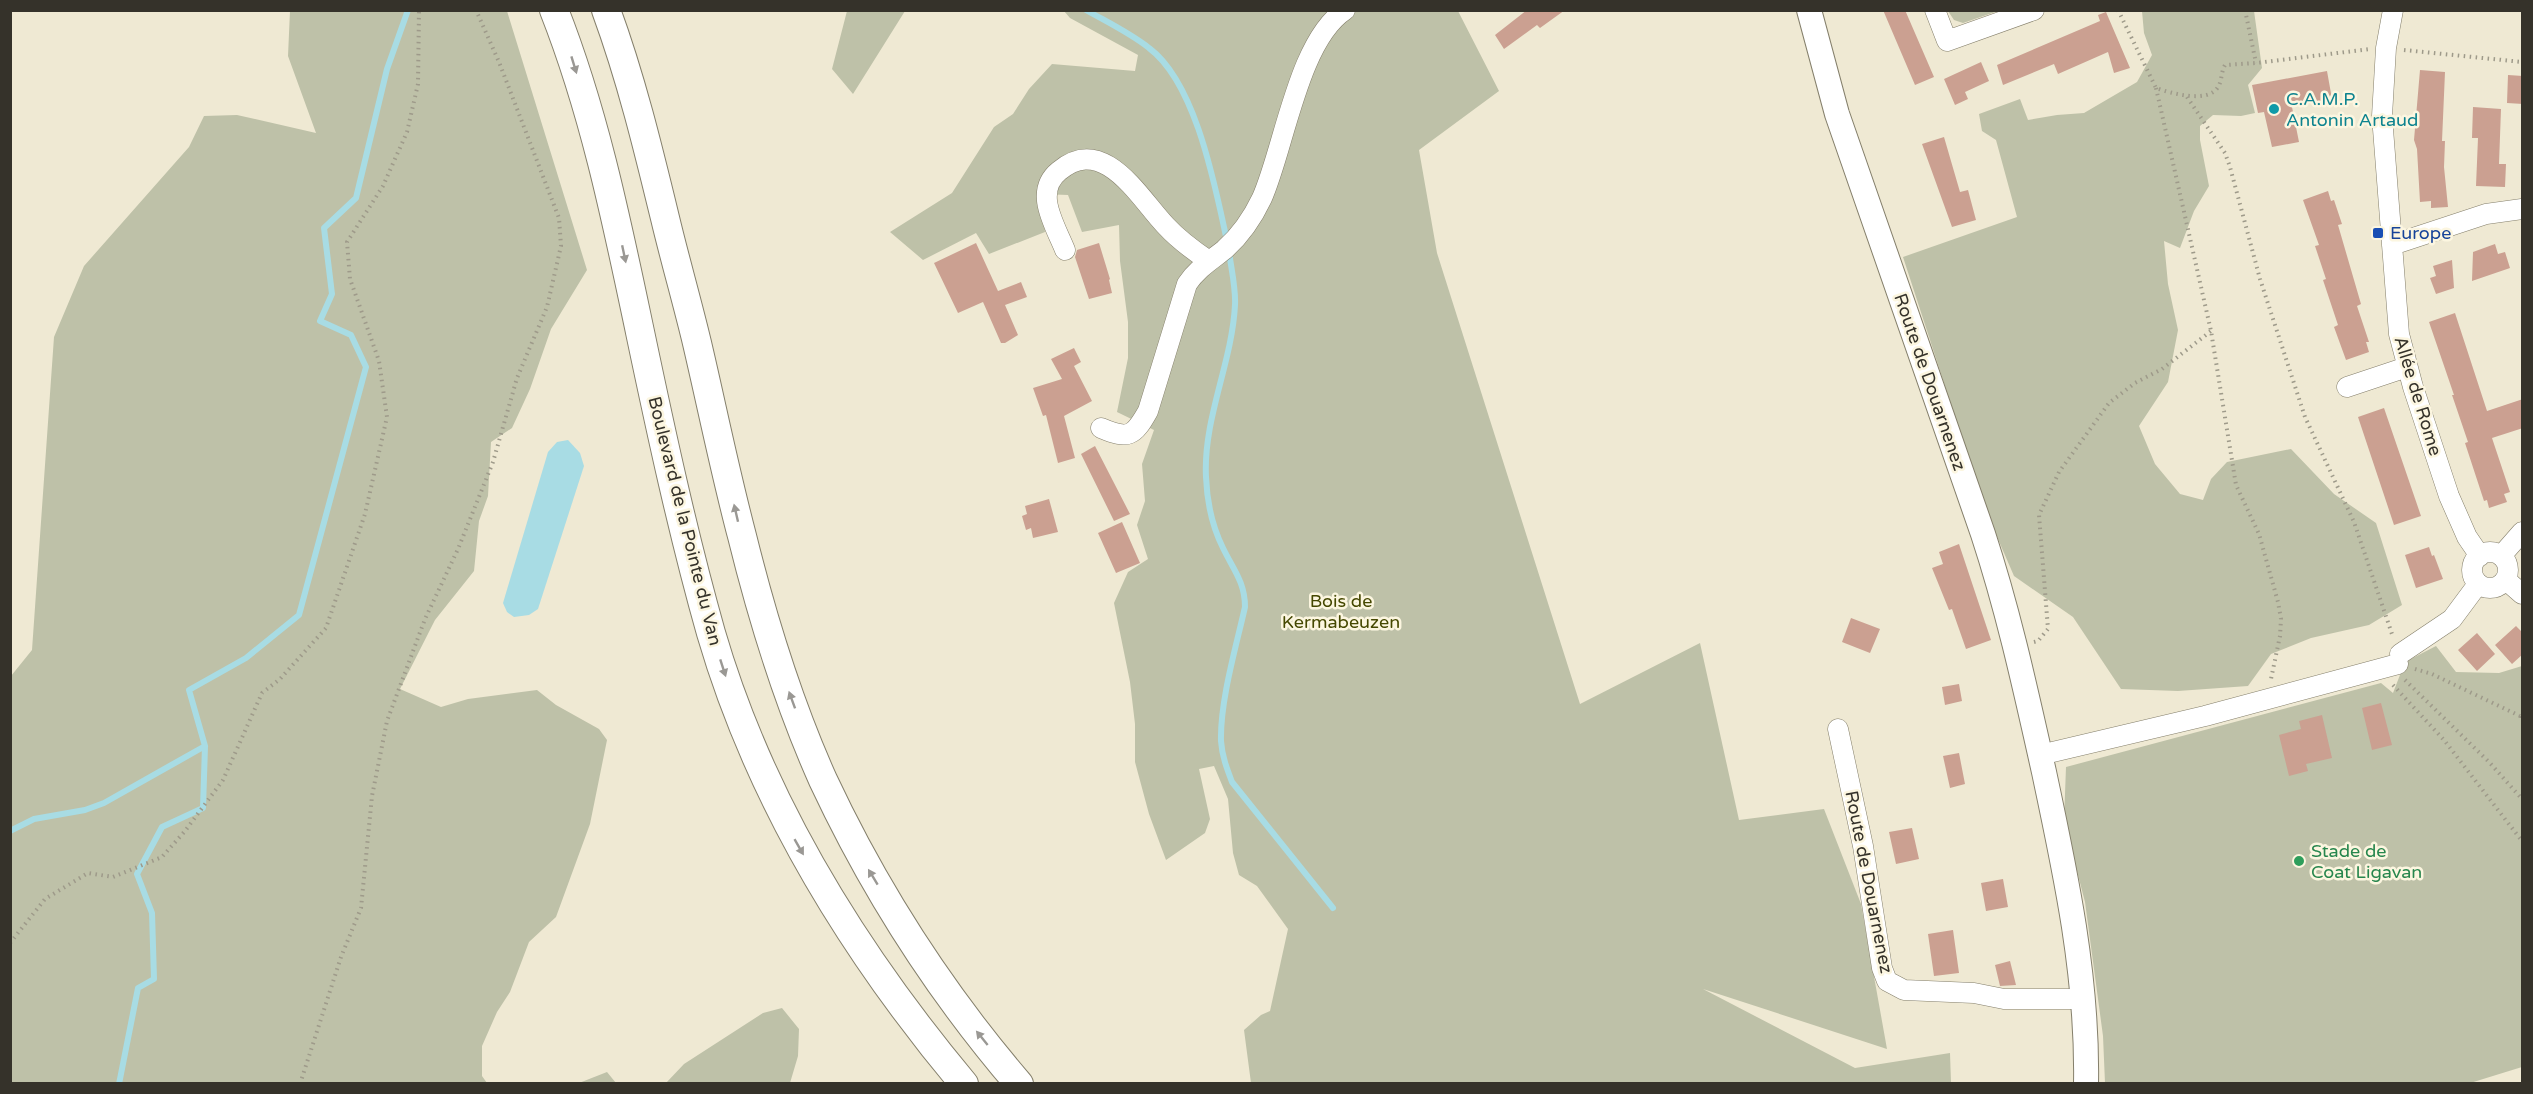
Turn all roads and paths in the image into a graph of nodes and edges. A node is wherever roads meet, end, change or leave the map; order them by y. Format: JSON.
{"nodes":[{"id":1,"x":418,"y":10,"type":"edge"},
{"id":2,"x":476,"y":10,"type":"edge"},
{"id":3,"x":554,"y":10,"type":"edge"},
{"id":4,"x":606,"y":10,"type":"edge"},
{"id":5,"x":1809,"y":10,"type":"edge"},
{"id":6,"x":1935,"y":10,"type":"edge"},
{"id":7,"x":2034,"y":10,"type":"edge"},
{"id":8,"x":2118,"y":10,"type":"edge"},
{"id":9,"x":2245,"y":10,"type":"edge"},
{"id":10,"x":2393,"y":10,"type":"edge"},
{"id":11,"x":1342,"y":11,"type":"edge"},
{"id":12,"x":2386,"y":48,"type":"junction"},
{"id":13,"x":2523,"y":62,"type":"edge"},
{"id":14,"x":2256,"y":63,"type":"junction"},
{"id":15,"x":2156,"y":88,"type":"junction"},
{"id":16,"x":2187,"y":97,"type":"junction"},
{"id":17,"x":2523,"y":209,"type":"edge"},
{"id":18,"x":2392,"y":245,"type":"junction"},
{"id":19,"x":1065,"y":250,"type":"dead end"},
{"id":20,"x":1222,"y":251,"type":"junction"},
{"id":21,"x":2211,"y":331,"type":"junction"},
{"id":22,"x":2407,"y":367,"type":"junction"},
{"id":23,"x":2348,"y":387,"type":"dead end"},
{"id":24,"x":1101,"y":428,"type":"dead end"},
{"id":25,"x":2523,"y":532,"type":"edge"},
{"id":26,"x":2480,"y":556,"type":"junction"},
{"id":27,"x":2501,"y":556,"type":"junction"},
{"id":28,"x":2505,"y":580,"type":"junction"},
{"id":29,"x":2478,"y":584,"type":"junction"},
{"id":30,"x":2523,"y":594,"type":"edge"},
{"id":31,"x":2017,"y":647,"type":"junction"},
{"id":32,"x":2395,"y":664,"type":"junction"},
{"id":33,"x":2276,"y":697,"type":"junction"},
{"id":34,"x":2523,"y":712,"type":"edge"},
{"id":35,"x":1838,"y":729,"type":"dead end"},
{"id":36,"x":2040,"y":755,"type":"junction"},
{"id":37,"x":2523,"y":799,"type":"edge"},
{"id":38,"x":2523,"y":841,"type":"edge"},
{"id":39,"x":10,"y":943,"type":"edge"},
{"id":40,"x":2083,"y":999,"type":"junction"},
{"id":41,"x":300,"y":1083,"type":"edge"},
{"id":42,"x":964,"y":1083,"type":"edge"},
{"id":43,"x":1019,"y":1083,"type":"edge"},
{"id":44,"x":2086,"y":1083,"type":"edge"}],
"edges":[{"from":1,"to":39,"type":"path"},
{"from":2,"to":41,"type":"path"},
{"from":3,"to":42,"type":"highway","name":"Boulevard de la Pointe du Van","one_way":true},
{"from":43,"to":4,"type":"highway","one_way":true},
{"from":5,"to":31,"type":"main road","name":"Route de Douarnenez"},
{"from":6,"to":7,"type":"street"},
{"from":8,"to":15,"type":"path"},
{"from":9,"to":14,"type":"path"},
{"from":10,"to":12,"type":"street","name":"Allée de Rome"},
{"from":11,"to":20,"type":"street"},
{"from":12,"to":13,"type":"path"},
{"from":12,"to":14,"type":"path"},
{"from":12,"to":18,"type":"street","name":"Allée de Rome"},
{"from":14,"to":16,"type":"path"},
{"from":15,"to":16,"type":"path"},
{"from":15,"to":21,"type":"path"},
{"from":16,"to":32,"type":"path"},
{"from":17,"to":18,"type":"street"},
{"from":18,"to":22,"type":"street","name":"Allée de Rome"},
{"from":19,"to":20,"type":"street"},
{"from":20,"to":24,"type":"street"},
{"from":21,"to":31,"type":"path"},
{"from":21,"to":33,"type":"path"},
{"from":22,"to":23,"type":"street"},
{"from":22,"to":26,"type":"street","name":"Allée de Rome"},
{"from":25,"to":27,"type":"street"},
{"from":26,"to":27,"type":"street"},
{"from":26,"to":29,"type":"street"},
{"from":27,"to":28,"type":"street"},
{"from":28,"to":29,"type":"street"},
{"from":28,"to":30,"type":"street"},
{"from":29,"to":32,"type":"street"},
{"from":31,"to":36,"type":"main road","name":"Route de Douarnenez"},
{"from":32,"to":33,"type":"street"},
{"from":32,"to":34,"type":"path"},
{"from":32,"to":37,"type":"path"},
{"from":32,"to":38,"type":"path"},
{"from":33,"to":36,"type":"street"},
{"from":35,"to":40,"type":"street","name":"Route de Douarnenez"},
{"from":36,"to":40,"type":"main road","name":"Route de Douarnenez"},
{"from":40,"to":44,"type":"main road","name":"Route de Douarnenez"}]}
